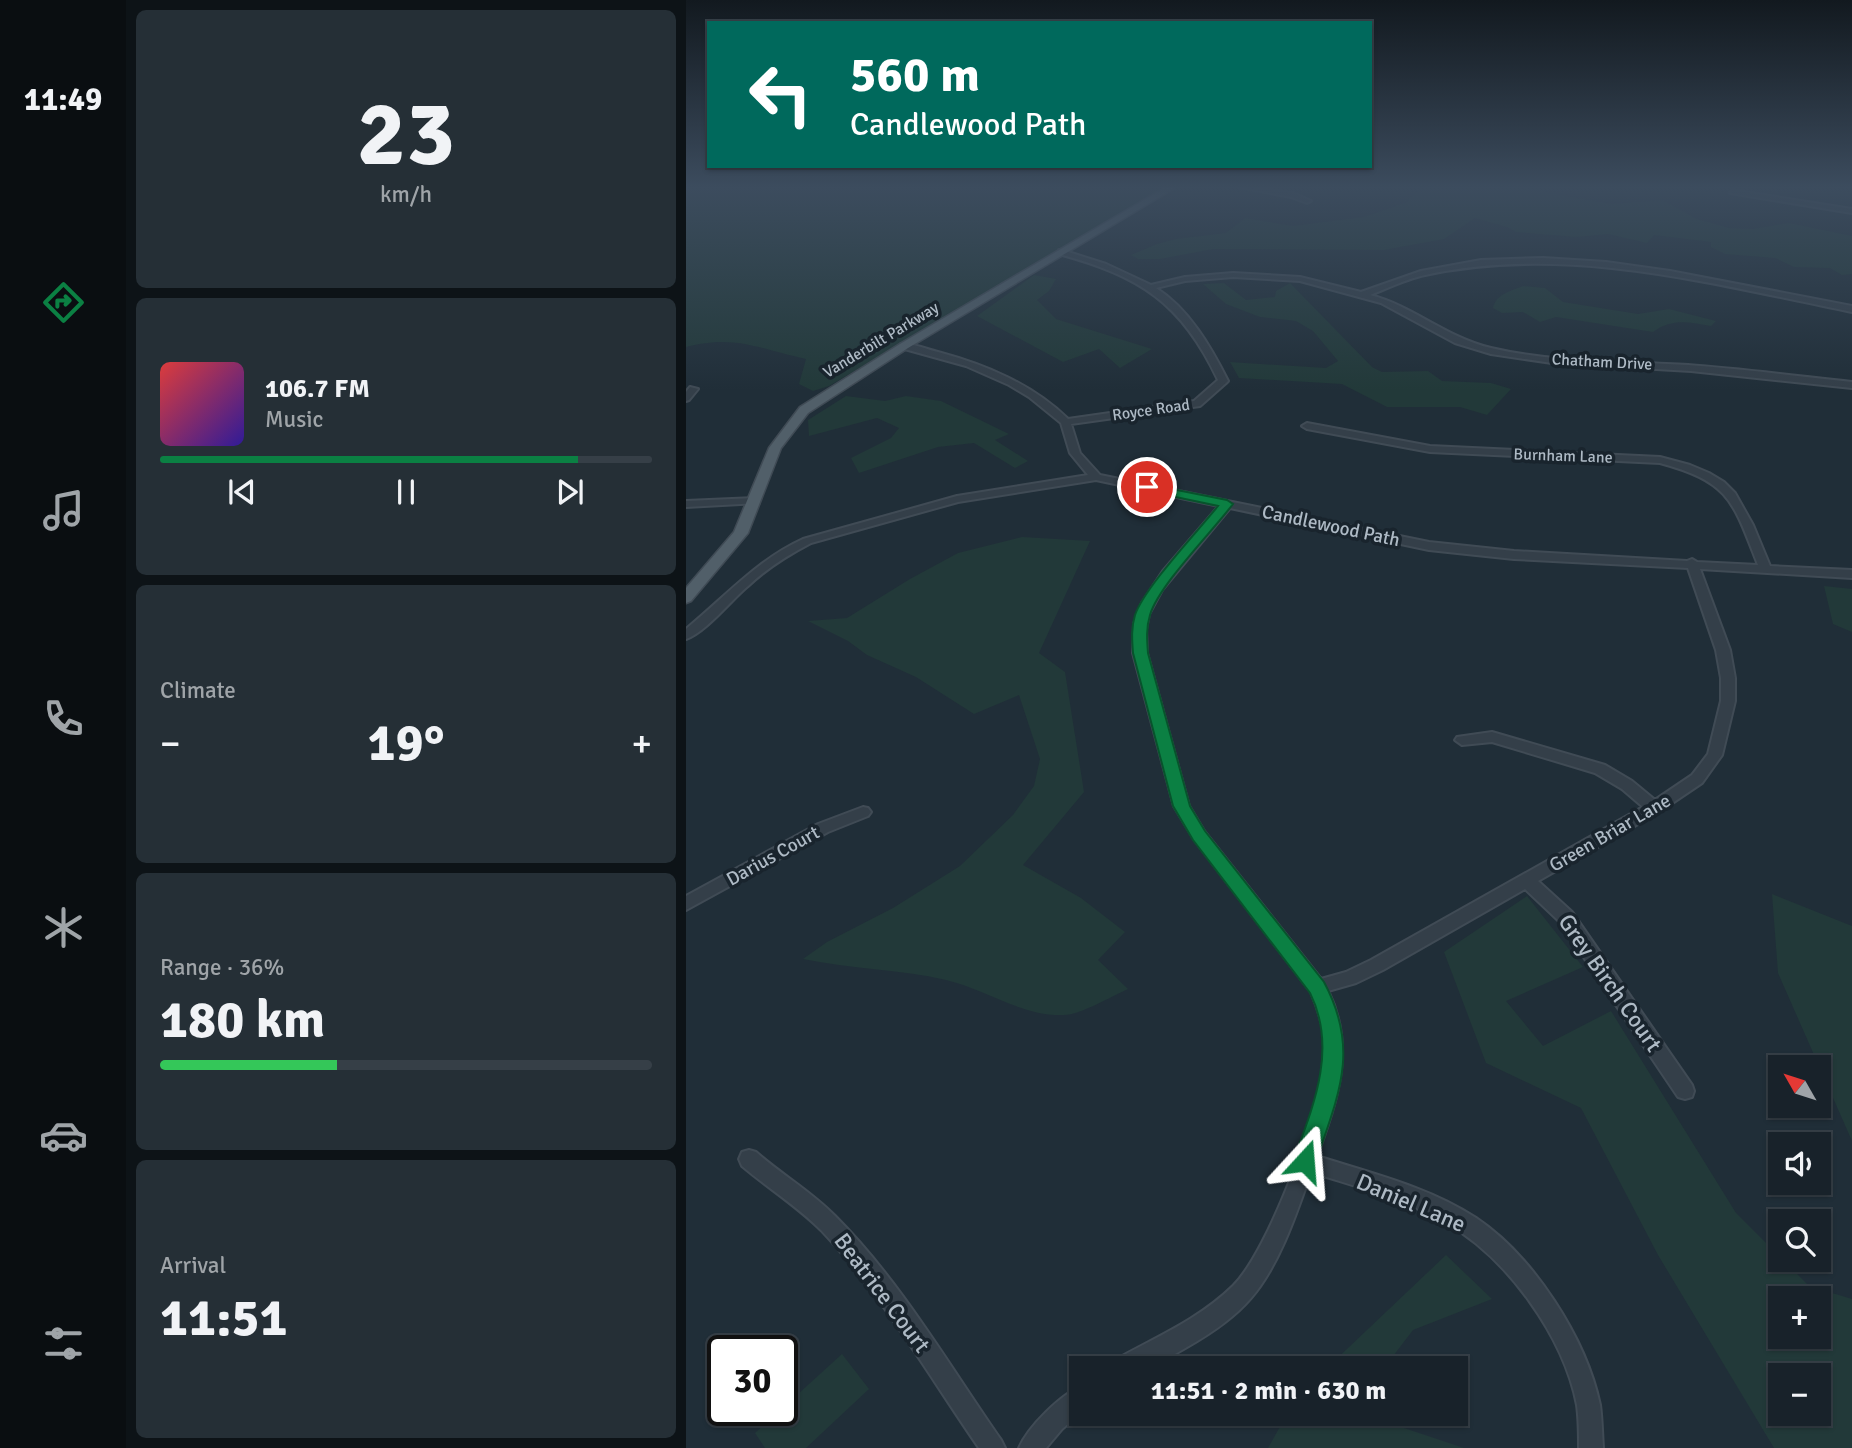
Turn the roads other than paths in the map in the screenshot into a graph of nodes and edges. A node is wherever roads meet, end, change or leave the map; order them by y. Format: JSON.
{"nodes":[{"id":1,"x":1058,"y":255,"type":"edge"},
{"id":2,"x":1072,"y":255,"type":"edge"},
{"id":3,"x":1148,"y":288,"type":"junction"},
{"id":4,"x":1364,"y":294,"type":"junction"},
{"id":5,"x":1852,"y":309,"type":"edge"},
{"id":6,"x":904,"y":346,"type":"junction"},
{"id":7,"x":1852,"y":385,"type":"edge"},
{"id":8,"x":1066,"y":422,"type":"junction"},
{"id":9,"x":1307,"y":426,"type":"dead end"},
{"id":10,"x":1096,"y":477,"type":"junction"},
{"id":11,"x":755,"y":501,"type":"junction"},
{"id":12,"x":686,"y":504,"type":"edge"},
{"id":13,"x":1227,"y":504,"type":"junction"},
{"id":14,"x":1692,"y":563,"type":"junction"},
{"id":15,"x":1765,"y":568,"type":"junction"},
{"id":16,"x":1852,"y":574,"type":"edge"},
{"id":17,"x":686,"y":598,"type":"edge"},
{"id":18,"x":686,"y":635,"type":"edge"},
{"id":19,"x":1462,"y":740,"type":"dead end"},
{"id":20,"x":1654,"y":808,"type":"junction"},
{"id":21,"x":863,"y":812,"type":"dead end"},
{"id":22,"x":1527,"y":881,"type":"junction"},
{"id":23,"x":686,"y":904,"type":"edge"},
{"id":24,"x":1317,"y":988,"type":"junction"},
{"id":25,"x":1685,"y":1091,"type":"dead end"},
{"id":26,"x":749,"y":1159,"type":"dead end"},
{"id":27,"x":1305,"y":1161,"type":"junction"},
{"id":28,"x":1148,"y":1356,"type":"edge"},
{"id":29,"x":1069,"y":1408,"type":"edge"},
{"id":30,"x":993,"y":1448,"type":"edge"},
{"id":31,"x":1031,"y":1448,"type":"edge"},
{"id":32,"x":1591,"y":1448,"type":"edge"}],
"edges":[{"from":1,"to":6,"type":"main road","name":"Vanderbilt Parkway"},
{"from":2,"to":3,"type":"street","name":"Royce Road"},
{"from":3,"to":4,"type":"street","name":"Chatham Drive"},
{"from":3,"to":8,"type":"street","name":"Royce Road"},
{"from":4,"to":5,"type":"street"},
{"from":4,"to":7,"type":"street","name":"Chatham Drive"},
{"from":6,"to":8,"type":"street"},
{"from":6,"to":11,"type":"main road","name":"Vanderbilt Parkway"},
{"from":8,"to":10,"type":"street"},
{"from":9,"to":15,"type":"street","name":"Burnham Lane"},
{"from":10,"to":13,"type":"street","name":"Candlewood Path"},
{"from":10,"to":18,"type":"street","name":"Candlewood Path"},
{"from":11,"to":12,"type":"street"},
{"from":11,"to":17,"type":"main road","name":"Vanderbilt Parkway"},
{"from":13,"to":14,"type":"street","name":"Candlewood Path"},
{"from":13,"to":24,"type":"street"},
{"from":14,"to":15,"type":"street","name":"Candlewood Path"},
{"from":14,"to":20,"type":"street","name":"Green Briar Lane"},
{"from":15,"to":16,"type":"street","name":"Candlewood Path"},
{"from":19,"to":20,"type":"street"},
{"from":20,"to":22,"type":"street","name":"Green Briar Lane"},
{"from":21,"to":23,"type":"street","name":"Darius Court"},
{"from":22,"to":24,"type":"street","name":"Green Briar Lane"},
{"from":22,"to":25,"type":"street","name":"Grey Birch Court"},
{"from":24,"to":27,"type":"street"},
{"from":26,"to":30,"type":"street","name":"Beatrice Court"},
{"from":27,"to":28,"type":"street"},
{"from":27,"to":32,"type":"street","name":"Daniel Lane"},
{"from":29,"to":31,"type":"street"}]}
